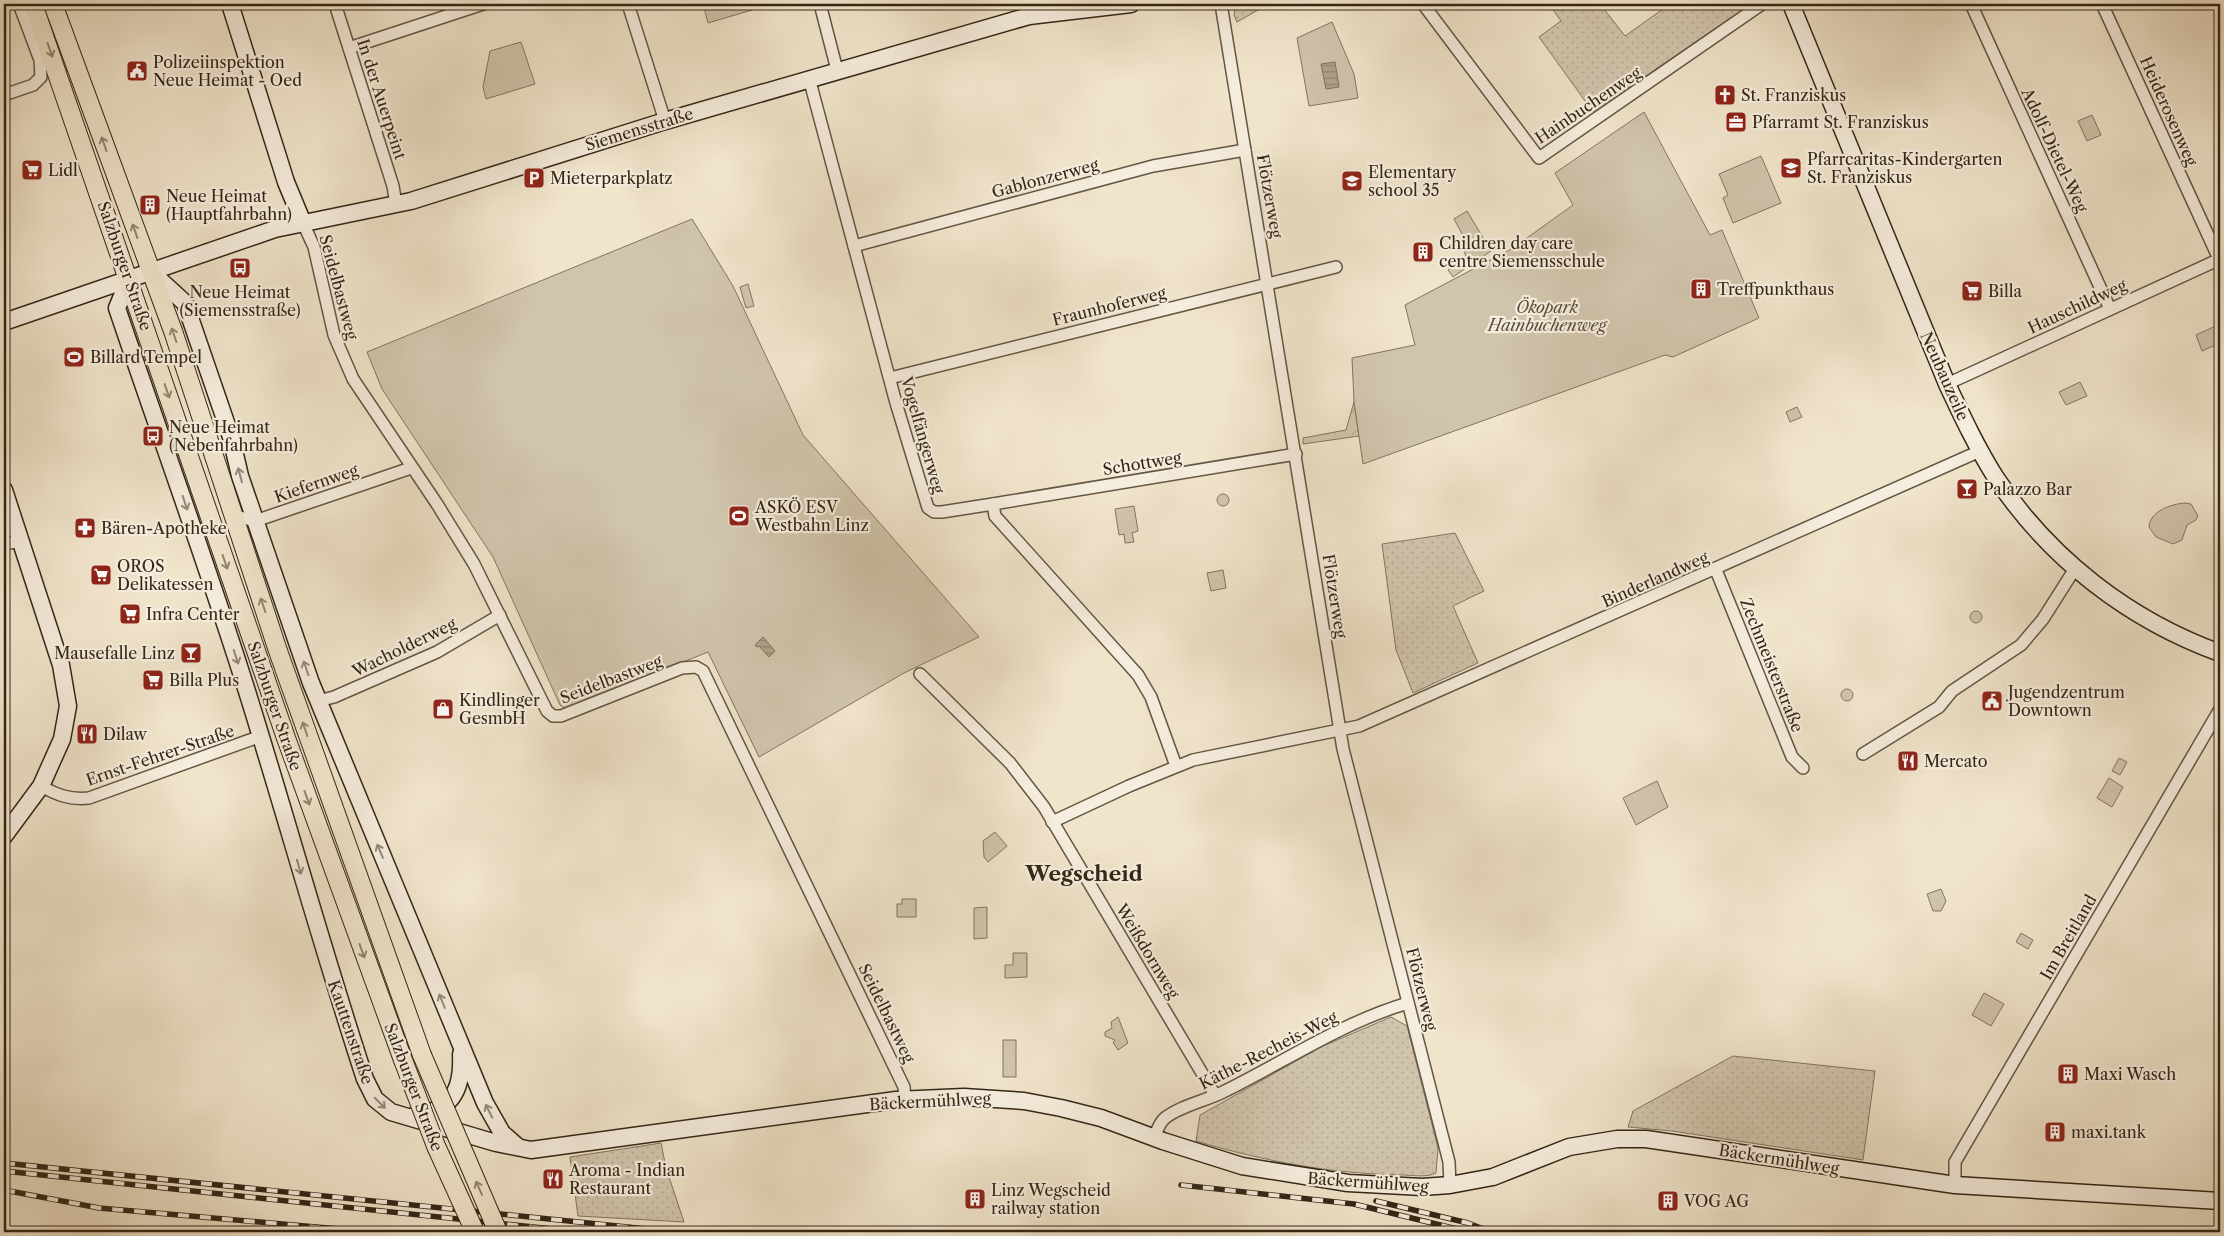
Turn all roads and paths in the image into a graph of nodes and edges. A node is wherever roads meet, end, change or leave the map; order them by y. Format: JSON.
{"nodes":[{"id":1,"x":19,"y":4,"type":"edge"},
{"id":2,"x":33,"y":4,"type":"edge"},
{"id":3,"x":53,"y":4,"type":"edge"},
{"id":4,"x":230,"y":4,"type":"edge"},
{"id":5,"x":335,"y":4,"type":"edge"},
{"id":6,"x":483,"y":4,"type":"edge"},
{"id":7,"x":628,"y":4,"type":"edge"},
{"id":8,"x":820,"y":4,"type":"edge"},
{"id":9,"x":1131,"y":4,"type":"edge"},
{"id":10,"x":1221,"y":4,"type":"edge"},
{"id":11,"x":1424,"y":4,"type":"edge"},
{"id":12,"x":1762,"y":4,"type":"edge"},
{"id":13,"x":1791,"y":4,"type":"edge"},
{"id":14,"x":1971,"y":4,"type":"edge"},
{"id":15,"x":2102,"y":4,"type":"edge"},
{"id":16,"x":1028,"y":10,"type":"edge"},
{"id":17,"x":349,"y":48,"type":"junction"},
{"id":18,"x":837,"y":70,"type":"junction"},
{"id":19,"x":809,"y":78,"type":"junction"},
{"id":20,"x":4,"y":95,"type":"edge"},
{"id":21,"x":664,"y":120,"type":"junction"},
{"id":22,"x":1245,"y":150,"type":"junction"},
{"id":23,"x":396,"y":204,"type":"junction"},
{"id":24,"x":304,"y":223,"type":"junction"},
{"id":25,"x":854,"y":246,"type":"junction"},
{"id":26,"x":2220,"y":259,"type":"edge"},
{"id":27,"x":1336,"y":267,"type":"dead end"},
{"id":28,"x":150,"y":271,"type":"junction"},
{"id":29,"x":129,"y":279,"type":"junction"},
{"id":30,"x":1268,"y":284,"type":"junction"},
{"id":31,"x":2110,"y":309,"type":"junction"},
{"id":32,"x":4,"y":322,"type":"edge"},
{"id":33,"x":890,"y":378,"type":"junction"},
{"id":34,"x":1947,"y":384,"type":"junction"},
{"id":35,"x":1980,"y":451,"type":"junction"},
{"id":36,"x":1296,"y":454,"type":"junction"},
{"id":37,"x":411,"y":468,"type":"junction"},
{"id":38,"x":4,"y":490,"type":"edge"},
{"id":39,"x":993,"y":504,"type":"junction"},
{"id":40,"x":232,"y":515,"type":"junction"},
{"id":41,"x":255,"y":522,"type":"junction"},
{"id":42,"x":20,"y":541,"type":"junction"},
{"id":43,"x":4,"y":544,"type":"edge"},
{"id":44,"x":2076,"y":568,"type":"junction"},
{"id":45,"x":1716,"y":570,"type":"junction"},
{"id":46,"x":500,"y":615,"type":"junction"},
{"id":47,"x":2220,"y":653,"type":"edge"},
{"id":48,"x":920,"y":674,"type":"dead end"},
{"id":49,"x":318,"y":701,"type":"junction"},
{"id":50,"x":2220,"y":709,"type":"edge"},
{"id":51,"x":1340,"y":731,"type":"junction"},
{"id":52,"x":261,"y":736,"type":"junction"},
{"id":53,"x":1863,"y":754,"type":"dead end"},
{"id":54,"x":1176,"y":766,"type":"junction"},
{"id":55,"x":1803,"y":768,"type":"dead end"},
{"id":56,"x":41,"y":786,"type":"junction"},
{"id":57,"x":1052,"y":822,"type":"junction"},
{"id":58,"x":4,"y":836,"type":"edge"},
{"id":59,"x":1408,"y":1003,"type":"junction"},
{"id":60,"x":461,"y":1046,"type":"junction"},
{"id":61,"x":1215,"y":1095,"type":"junction"},
{"id":62,"x":905,"y":1099,"type":"junction"},
{"id":63,"x":409,"y":1117,"type":"junction"},
{"id":64,"x":1154,"y":1138,"type":"junction"},
{"id":65,"x":520,"y":1148,"type":"junction"},
{"id":66,"x":1955,"y":1185,"type":"junction"},
{"id":67,"x":1450,"y":1186,"type":"junction"},
{"id":68,"x":2220,"y":1201,"type":"edge"},
{"id":69,"x":475,"y":1232,"type":"edge"},
{"id":70,"x":498,"y":1232,"type":"edge"}],
"edges":[{"from":1,"to":20,"type":"street"},
{"from":2,"to":29,"type":"main road","name":"Salzburger Straße","one_way":true},
{"from":28,"to":3,"type":"main road","name":"Salzburger Straße","one_way":true},
{"from":4,"to":24,"type":"street"},
{"from":5,"to":17,"type":"street","name":"In der Auerpeint"},
{"from":6,"to":17,"type":"street"},
{"from":7,"to":21,"type":"street"},
{"from":8,"to":18,"type":"street"},
{"from":9,"to":16,"type":"street","name":"Siemensstraße"},
{"from":10,"to":22,"type":"street","name":"Flötzerweg"},
{"from":11,"to":12,"type":"street","name":"Hainbuchenweg"},
{"from":13,"to":34,"type":"street","name":"Neubauzeile"},
{"from":14,"to":31,"type":"street","name":"Adolf-Dietel-Weg"},
{"from":15,"to":26,"type":"street","name":"Heiderosenweg"},
{"from":16,"to":18,"type":"street","name":"Siemensstraße"},
{"from":17,"to":23,"type":"street","name":"In der Auerpeint"},
{"from":18,"to":19,"type":"street","name":"Siemensstraße"},
{"from":19,"to":21,"type":"street","name":"Siemensstraße"},
{"from":19,"to":25,"type":"street","name":"Vogelfängerweg"},
{"from":21,"to":23,"type":"street","name":"Siemensstraße"},
{"from":22,"to":25,"type":"street","name":"Gablonzerweg"},
{"from":22,"to":30,"type":"street","name":"Flötzerweg"},
{"from":23,"to":24,"type":"street","name":"Siemensstraße"},
{"from":24,"to":28,"type":"street","name":"Siemensstraße"},
{"from":24,"to":37,"type":"street","name":"Seidelbastweg"},
{"from":25,"to":33,"type":"street","name":"Vogelfängerweg"},
{"from":26,"to":31,"type":"street","name":"Hauschildweg"},
{"from":27,"to":30,"type":"street","name":"Fraunhoferweg"},
{"from":28,"to":29,"type":"street","name":"Siemensstraße"},
{"from":40,"to":28,"type":"main road","name":"Salzburger Straße","one_way":true},
{"from":41,"to":28,"type":"street","name":"Salzburger Straße","one_way":true},
{"from":29,"to":32,"type":"street","name":"Siemensstraße"},
{"from":29,"to":52,"type":"street","name":"Kauttenstraße","one_way":true},
{"from":29,"to":69,"type":"main road","name":"Salzburger Straße","one_way":true,"bridge":true},
{"from":30,"to":33,"type":"street","name":"Fraunhoferweg"},
{"from":30,"to":36,"type":"street","name":"Flötzerweg"},
{"from":31,"to":34,"type":"street","name":"Hauschildweg"},
{"from":33,"to":39,"type":"street","name":"Vogelfängerweg"},
{"from":34,"to":35,"type":"street","name":"Neubauzeile"},
{"from":35,"to":44,"type":"street","name":"Neubauzeile"},
{"from":35,"to":45,"type":"street","name":"Binderlandweg"},
{"from":36,"to":39,"type":"street","name":"Schottweg"},
{"from":36,"to":51,"type":"street","name":"Flötzerweg"},
{"from":37,"to":41,"type":"street","name":"Kiefernweg"},
{"from":37,"to":46,"type":"street","name":"Seidelbastweg"},
{"from":38,"to":42,"type":"street"},
{"from":39,"to":54,"type":"street"},
{"from":40,"to":41,"type":"street"},
{"from":70,"to":40,"type":"main road","name":"Salzburger Straße","one_way":true,"bridge":true},
{"from":49,"to":41,"type":"street","name":"Salzburger Straße","one_way":true},
{"from":42,"to":43,"type":"street"},
{"from":42,"to":56,"type":"street"},
{"from":44,"to":47,"type":"street","name":"Neubauzeile"},
{"from":44,"to":53,"type":"street"},
{"from":45,"to":51,"type":"street","name":"Binderlandweg"},
{"from":45,"to":55,"type":"street","name":"Zechmeisterstraße"},
{"from":46,"to":49,"type":"street","name":"Wacholderweg"},
{"from":46,"to":62,"type":"street","name":"Seidelbastweg"},
{"from":48,"to":57,"type":"street","name":"Weißdornweg"},
{"from":60,"to":49,"type":"street","name":"Salzburger Straße","one_way":true},
{"from":50,"to":66,"type":"street","name":"Im Breitland"},
{"from":51,"to":54,"type":"street"},
{"from":51,"to":59,"type":"street","name":"Flötzerweg"},
{"from":52,"to":56,"type":"street","name":"Ernst-Fehrer-Straße"},
{"from":52,"to":63,"type":"street","name":"Kauttenstraße","one_way":true},
{"from":54,"to":57,"type":"street"},
{"from":56,"to":58,"type":"street"},
{"from":57,"to":61,"type":"street","name":"Weißdornweg"},
{"from":59,"to":61,"type":"street","name":"Käthe-Recheis-Weg"},
{"from":59,"to":67,"type":"street","name":"Flötzerweg"},
{"from":60,"to":63,"type":"street"},
{"from":65,"to":60,"type":"street","name":"Salzburger Straße","one_way":true},
{"from":61,"to":64,"type":"street","name":"Käthe-Recheis-Weg"},
{"from":62,"to":64,"type":"street","name":"Bäckermühlweg"},
{"from":62,"to":65,"type":"street","name":"Bäckermühlweg"},
{"from":63,"to":65,"type":"street","name":"Kauttenstraße"},
{"from":64,"to":67,"type":"street","name":"Bäckermühlweg"},
{"from":66,"to":67,"type":"street","name":"Bäckermühlweg"},
{"from":66,"to":68,"type":"street","name":"Bäckermühlweg"}]}
